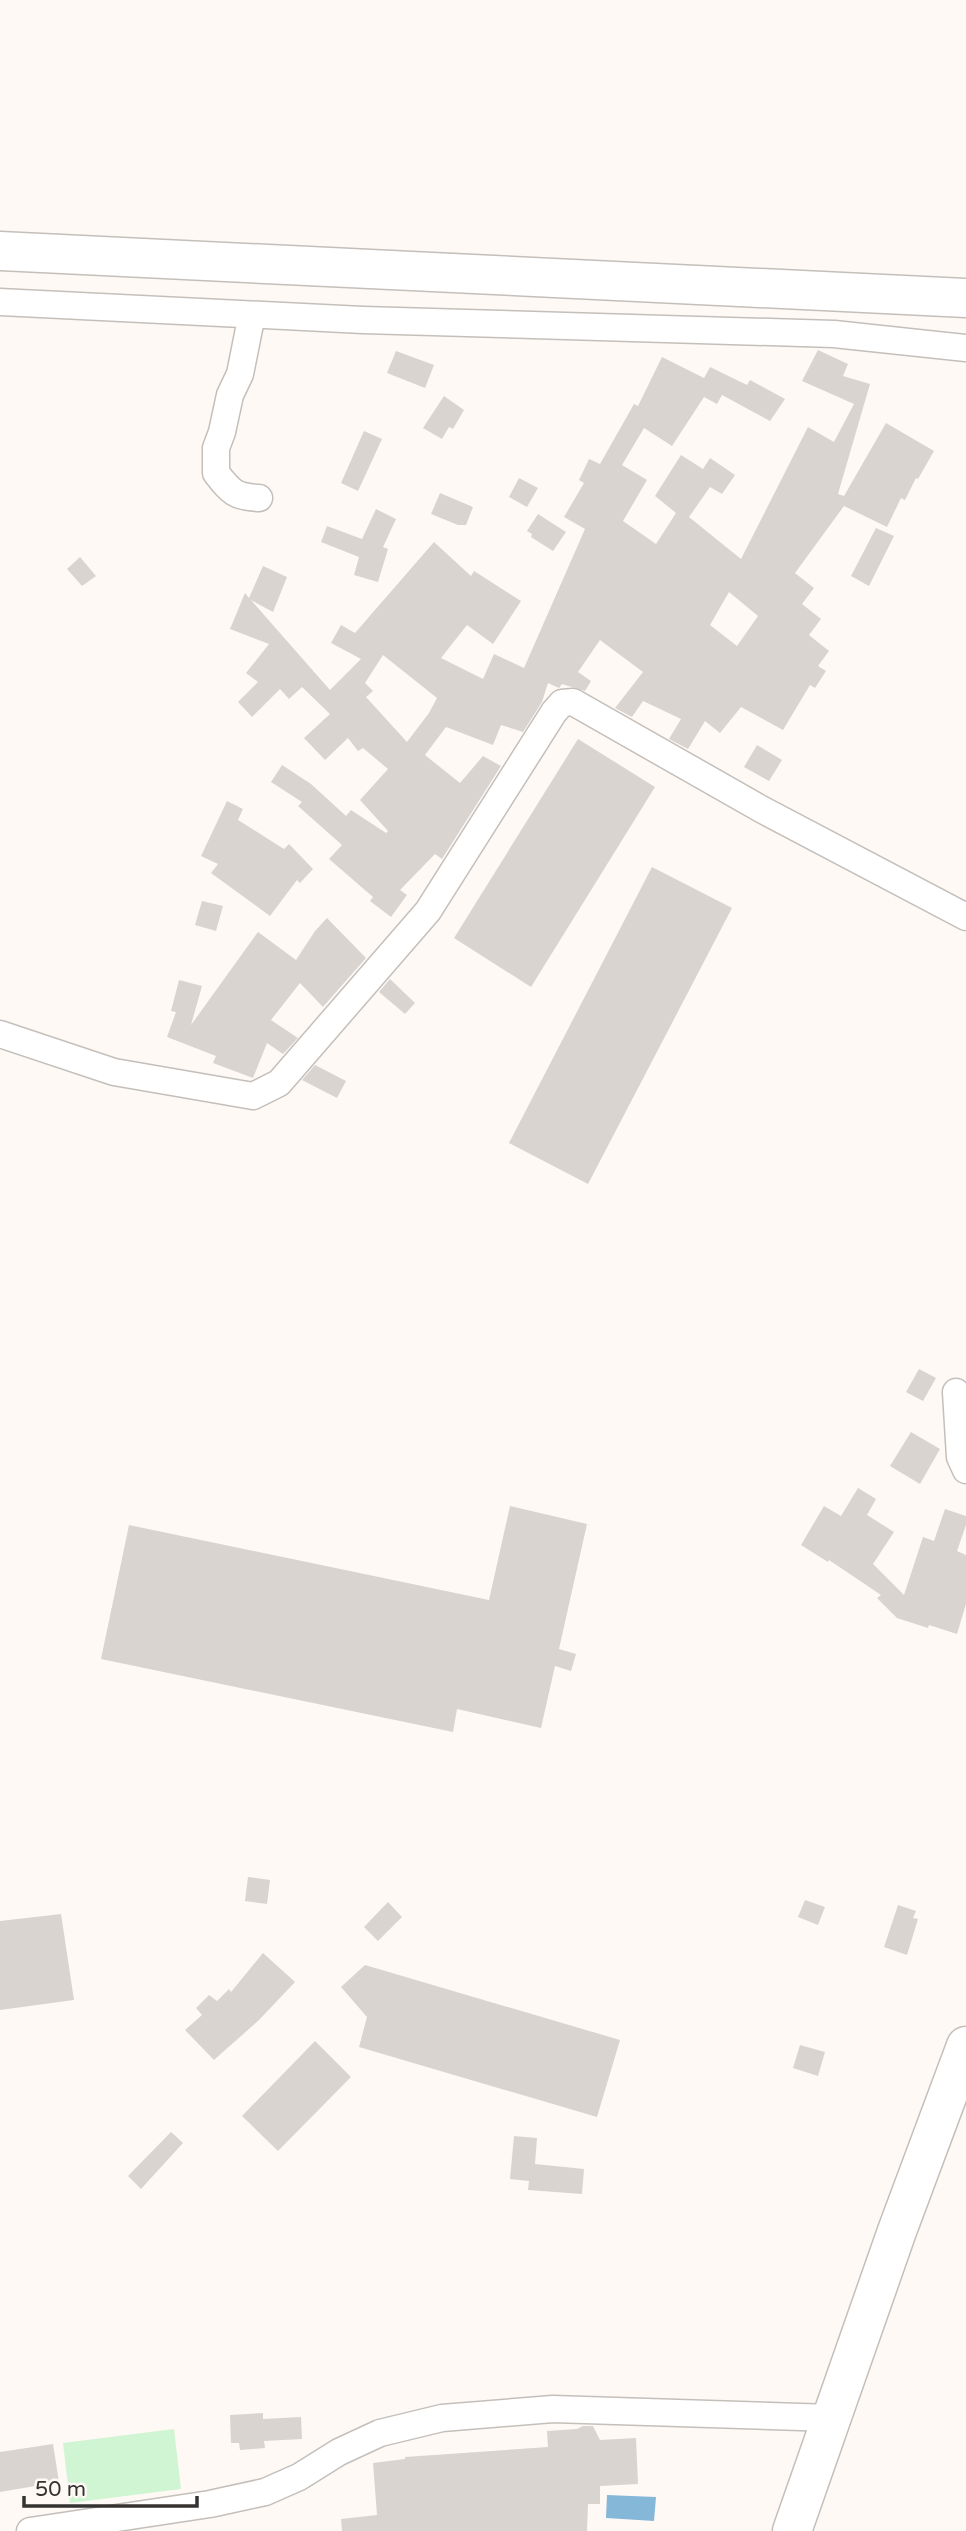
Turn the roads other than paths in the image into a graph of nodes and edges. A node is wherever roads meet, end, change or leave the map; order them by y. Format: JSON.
{"nodes":[{"id":1,"x":0,"y":251,"type":"edge"},
{"id":2,"x":966,"y":298,"type":"edge"},
{"id":3,"x":0,"y":302,"type":"edge"},
{"id":4,"x":250,"y":324,"type":"dead end"},
{"id":5,"x":966,"y":348,"type":"edge"},
{"id":6,"x":259,"y":498,"type":"dead end"},
{"id":7,"x":966,"y":917,"type":"edge"},
{"id":8,"x":0,"y":1034,"type":"edge"},
{"id":9,"x":956,"y":1392,"type":"dead end"},
{"id":10,"x":966,"y":1470,"type":"edge"},
{"id":11,"x":966,"y":2046,"type":"edge"},
{"id":12,"x":832,"y":2418,"type":"junction"},
{"id":13,"x":30,"y":2531,"type":"edge"},
{"id":14,"x":792,"y":2531,"type":"edge"}],
"edges":[{"from":1,"to":2,"type":"main road"},
{"from":3,"to":5,"type":"street"},
{"from":4,"to":6,"type":"street"},
{"from":7,"to":8,"type":"street"},
{"from":9,"to":10,"type":"street"},
{"from":11,"to":12,"type":"main road"},
{"from":12,"to":13,"type":"street"},
{"from":12,"to":14,"type":"main road"}]}
